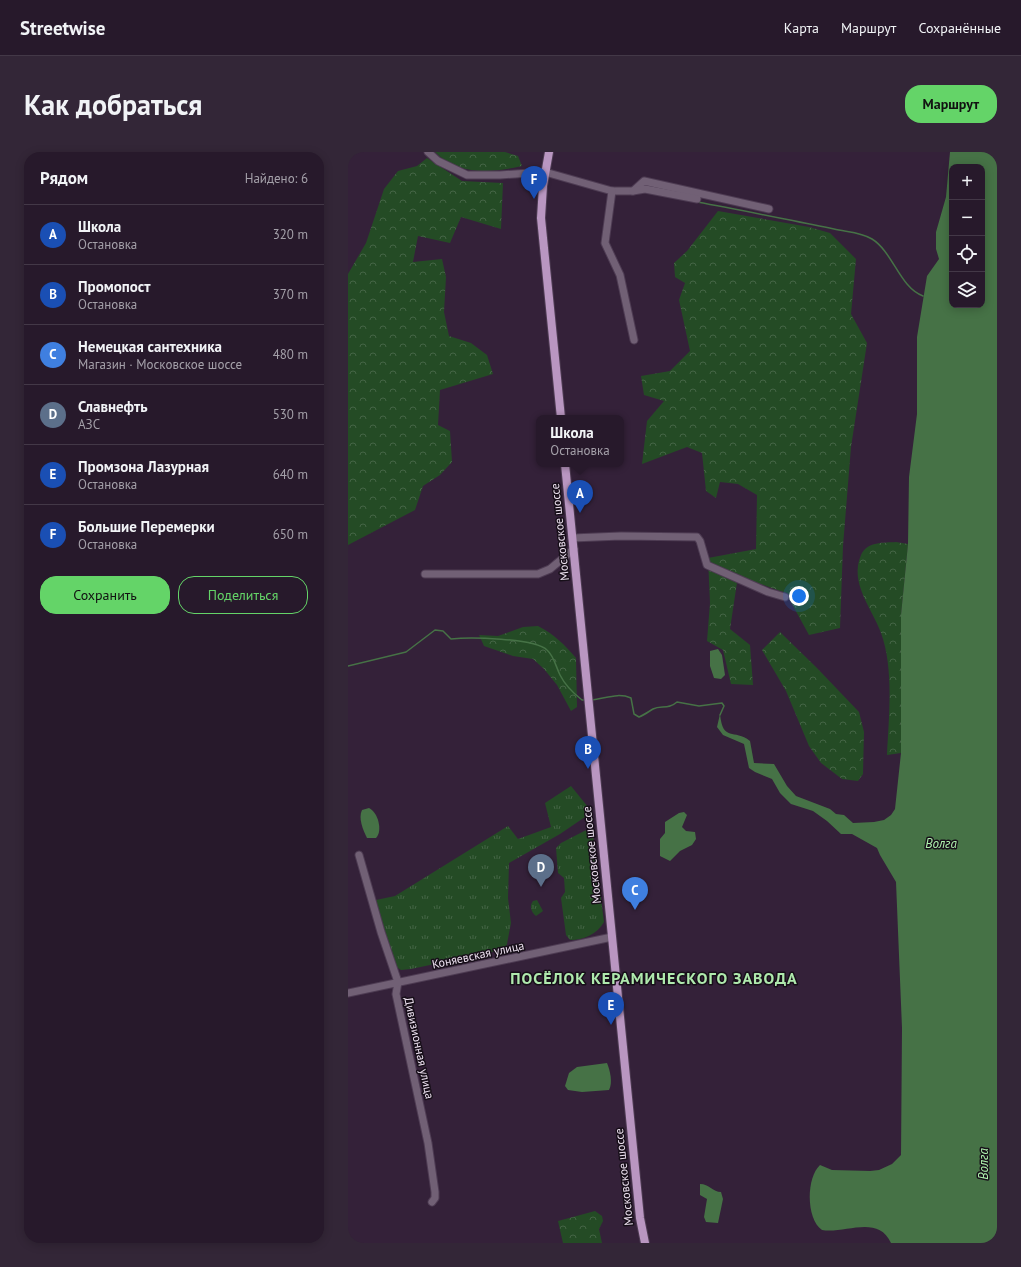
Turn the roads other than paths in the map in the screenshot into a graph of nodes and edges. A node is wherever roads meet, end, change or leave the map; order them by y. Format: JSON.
{"nodes":[{"id":1,"x":428,"y":152,"type":"edge"},
{"id":2,"x":549,"y":152,"type":"edge"},
{"id":3,"x":545,"y":172,"type":"junction"},
{"id":4,"x":612,"y":191,"type":"junction"},
{"id":5,"x":633,"y":191,"type":"junction"},
{"id":6,"x":697,"y":199,"type":"dead end"},
{"id":7,"x":769,"y":209,"type":"dead end"},
{"id":8,"x":634,"y":340,"type":"dead end"},
{"id":9,"x":561,"y":415,"type":"edge"},
{"id":10,"x":565,"y":467,"type":"edge"},
{"id":11,"x":572,"y":538,"type":"junction"},
{"id":12,"x":574,"y":549,"type":"junction"},
{"id":13,"x":425,"y":574,"type":"dead end"},
{"id":14,"x":785,"y":597,"type":"dead end"},
{"id":15,"x":359,"y":856,"type":"dead end"},
{"id":16,"x":612,"y":937,"type":"junction"},
{"id":17,"x":398,"y":982,"type":"junction"},
{"id":18,"x":348,"y":993,"type":"edge"},
{"id":19,"x":432,"y":1202,"type":"dead end"},
{"id":20,"x":645,"y":1243,"type":"edge"}],
"edges":[{"from":1,"to":3,"type":"street"},
{"from":2,"to":3,"type":"main road"},
{"from":3,"to":4,"type":"street"},
{"from":3,"to":9,"type":"main road"},
{"from":4,"to":5,"type":"street"},
{"from":4,"to":8,"type":"street"},
{"from":5,"to":6,"type":"street"},
{"from":5,"to":7,"type":"street"},
{"from":10,"to":11,"type":"main road","name":"Московское шоссе"},
{"from":11,"to":12,"type":"main road","name":"Московское шоссе"},
{"from":11,"to":14,"type":"street"},
{"from":12,"to":13,"type":"street"},
{"from":12,"to":16,"type":"main road","name":"Московское шоссе"},
{"from":15,"to":17,"type":"street","name":"Дивизионная улица"},
{"from":16,"to":17,"type":"street","name":"Коняевская улица"},
{"from":16,"to":20,"type":"main road","name":"Московское шоссе"},
{"from":17,"to":18,"type":"street","name":"Коняевская улица"},
{"from":17,"to":19,"type":"street","name":"Дивизионная улица"}]}
